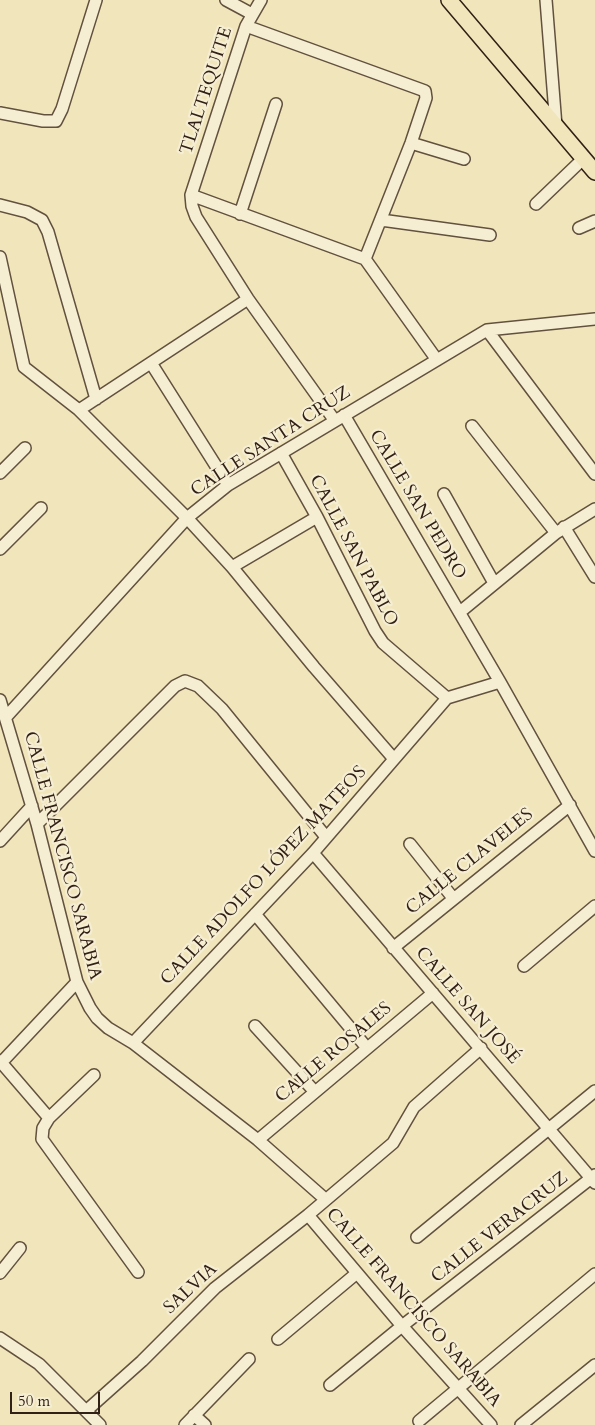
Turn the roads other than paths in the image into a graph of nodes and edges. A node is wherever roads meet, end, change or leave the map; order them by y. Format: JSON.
{"nodes":[{"id":1,"x":96,"y":0,"type":"edge"},
{"id":2,"x":226,"y":0,"type":"edge"},
{"id":3,"x":261,"y":0,"type":"edge"},
{"id":4,"x":449,"y":0,"type":"edge"},
{"id":5,"x":546,"y":0,"type":"edge"},
{"id":6,"x":252,"y":14,"type":"junction"},
{"id":7,"x":246,"y":26,"type":"junction"},
{"id":8,"x":276,"y":104,"type":"dead end"},
{"id":9,"x":0,"y":113,"type":"edge"},
{"id":10,"x":556,"y":126,"type":"junction"},
{"id":11,"x":410,"y":142,"type":"junction"},
{"id":12,"x":464,"y":158,"type":"dead end"},
{"id":13,"x":584,"y":158,"type":"junction"},
{"id":14,"x":595,"y":172,"type":"edge"},
{"id":15,"x":191,"y":195,"type":"junction"},
{"id":16,"x":536,"y":204,"type":"dead end"},
{"id":17,"x":0,"y":205,"type":"edge"},
{"id":18,"x":240,"y":214,"type":"junction"},
{"id":19,"x":381,"y":220,"type":"junction"},
{"id":20,"x":595,"y":221,"type":"edge"},
{"id":21,"x":578,"y":228,"type":"dead end"},
{"id":22,"x":490,"y":234,"type":"dead end"},
{"id":23,"x":0,"y":257,"type":"edge"},
{"id":24,"x":366,"y":259,"type":"junction"},
{"id":25,"x":248,"y":299,"type":"junction"},
{"id":26,"x":595,"y":319,"type":"edge"},
{"id":27,"x":487,"y":330,"type":"junction"},
{"id":28,"x":438,"y":360,"type":"junction"},
{"id":29,"x":151,"y":363,"type":"junction"},
{"id":30,"x":96,"y":399,"type":"junction"},
{"id":31,"x":79,"y":410,"type":"junction"},
{"id":32,"x":339,"y":418,"type":"junction"},
{"id":33,"x":472,"y":426,"type":"dead end"},
{"id":34,"x":25,"y":448,"type":"dead end"},
{"id":35,"x":281,"y":454,"type":"junction"},
{"id":36,"x":0,"y":473,"type":"edge"},
{"id":37,"x":595,"y":474,"type":"edge"},
{"id":38,"x":228,"y":485,"type":"junction"},
{"id":39,"x":444,"y":494,"type":"dead end"},
{"id":40,"x":42,"y":508,"type":"dead end"},
{"id":41,"x":595,"y":509,"type":"edge"},
{"id":42,"x":316,"y":517,"type":"junction"},
{"id":43,"x":186,"y":518,"type":"junction"},
{"id":44,"x":560,"y":530,"type":"junction"},
{"id":45,"x":0,"y":549,"type":"edge"},
{"id":46,"x":232,"y":567,"type":"junction"},
{"id":47,"x":595,"y":577,"type":"edge"},
{"id":48,"x":494,"y":583,"type":"junction"},
{"id":49,"x":460,"y":612,"type":"junction"},
{"id":50,"x":500,"y":682,"type":"junction"},
{"id":51,"x":447,"y":698,"type":"junction"},
{"id":52,"x":0,"y":700,"type":"edge"},
{"id":53,"x":6,"y":717,"type":"junction"},
{"id":54,"x":394,"y":759,"type":"junction"},
{"id":55,"x":570,"y":805,"type":"junction"},
{"id":56,"x":32,"y":806,"type":"junction"},
{"id":57,"x":38,"y":824,"type":"junction"},
{"id":58,"x":326,"y":837,"type":"junction"},
{"id":59,"x":0,"y":841,"type":"edge"},
{"id":60,"x":410,"y":844,"type":"dead end"},
{"id":61,"x":595,"y":852,"type":"edge"},
{"id":62,"x":312,"y":853,"type":"junction"},
{"id":63,"x":453,"y":898,"type":"junction"},
{"id":64,"x":595,"y":906,"type":"edge"},
{"id":65,"x":255,"y":914,"type":"junction"},
{"id":66,"x":393,"y":948,"type":"junction"},
{"id":67,"x":524,"y":966,"type":"dead end"},
{"id":68,"x":77,"y":982,"type":"junction"},
{"id":69,"x":433,"y":993,"type":"junction"},
{"id":70,"x":254,"y":1026,"type":"dead end"},
{"id":71,"x":133,"y":1043,"type":"junction"},
{"id":72,"x":367,"y":1048,"type":"junction"},
{"id":73,"x":481,"y":1048,"type":"junction"},
{"id":74,"x":1,"y":1062,"type":"edge"},
{"id":75,"x":94,"y":1075,"type":"dead end"},
{"id":76,"x":595,"y":1091,"type":"edge"},
{"id":77,"x":315,"y":1092,"type":"junction"},
{"id":78,"x":49,"y":1118,"type":"junction"},
{"id":79,"x":549,"y":1128,"type":"junction"},
{"id":80,"x":258,"y":1140,"type":"junction"},
{"id":81,"x":594,"y":1179,"type":"edge"},
{"id":82,"x":325,"y":1198,"type":"junction"},
{"id":83,"x":308,"y":1215,"type":"junction"},
{"id":84,"x":416,"y":1237,"type":"dead end"},
{"id":85,"x":20,"y":1248,"type":"dead end"},
{"id":86,"x":138,"y":1272,"type":"dead end"},
{"id":87,"x":357,"y":1272,"type":"junction"},
{"id":88,"x":0,"y":1273,"type":"edge"},
{"id":89,"x":595,"y":1274,"type":"edge"},
{"id":90,"x":402,"y":1326,"type":"junction"},
{"id":91,"x":0,"y":1338,"type":"edge"},
{"id":92,"x":278,"y":1339,"type":"dead end"},
{"id":93,"x":249,"y":1359,"type":"dead end"},
{"id":94,"x":595,"y":1365,"type":"edge"},
{"id":95,"x":330,"y":1385,"type":"dead end"},
{"id":96,"x":458,"y":1389,"type":"junction"},
{"id":97,"x":86,"y":1411,"type":"junction"},
{"id":98,"x":194,"y":1415,"type":"junction"},
{"id":99,"x":419,"y":1421,"type":"dead end"},
{"id":100,"x":100,"y":1425,"type":"edge"},
{"id":101,"x":185,"y":1425,"type":"edge"},
{"id":102,"x":205,"y":1425,"type":"edge"},
{"id":103,"x":491,"y":1425,"type":"edge"},
{"id":104,"x":521,"y":1425,"type":"edge"}],
"edges":[{"from":1,"to":9,"type":"street"},
{"from":2,"to":6,"type":"street"},
{"from":3,"to":6,"type":"street","name":"TLALTEQUITE"},
{"from":4,"to":10,"type":"main road"},
{"from":5,"to":10,"type":"street"},
{"from":6,"to":7,"type":"street","name":"TLALTEQUITE"},
{"from":7,"to":11,"type":"street"},
{"from":7,"to":15,"type":"street","name":"TLALTEQUITE"},
{"from":8,"to":18,"type":"street"},
{"from":10,"to":13,"type":"main road"},
{"from":11,"to":12,"type":"street"},
{"from":11,"to":19,"type":"street"},
{"from":13,"to":14,"type":"main road"},
{"from":13,"to":16,"type":"street"},
{"from":15,"to":18,"type":"street"},
{"from":15,"to":25,"type":"street","name":"CALLE SAN PEDRO"},
{"from":17,"to":30,"type":"street"},
{"from":18,"to":24,"type":"street"},
{"from":19,"to":22,"type":"street"},
{"from":19,"to":24,"type":"street"},
{"from":20,"to":21,"type":"street"},
{"from":23,"to":31,"type":"street"},
{"from":24,"to":28,"type":"street"},
{"from":25,"to":29,"type":"street"},
{"from":25,"to":32,"type":"street","name":"CALLE SAN PEDRO"},
{"from":26,"to":27,"type":"street","name":"CALLE SANTA CRUZ"},
{"from":27,"to":28,"type":"street","name":"CALLE SANTA CRUZ"},
{"from":27,"to":37,"type":"street"},
{"from":28,"to":32,"type":"street","name":"CALLE SANTA CRUZ"},
{"from":29,"to":30,"type":"street"},
{"from":29,"to":38,"type":"street"},
{"from":30,"to":31,"type":"street"},
{"from":31,"to":43,"type":"street"},
{"from":32,"to":35,"type":"street","name":"CALLE SANTA CRUZ"},
{"from":32,"to":49,"type":"street","name":"CALLE SAN PEDRO"},
{"from":33,"to":44,"type":"street"},
{"from":34,"to":36,"type":"street"},
{"from":35,"to":38,"type":"street","name":"CALLE SANTA CRUZ"},
{"from":35,"to":42,"type":"street","name":"CALLE SAN PABLO"},
{"from":38,"to":43,"type":"street","name":"CALLE SANTA CRUZ"},
{"from":39,"to":48,"type":"street"},
{"from":40,"to":45,"type":"street"},
{"from":41,"to":44,"type":"street"},
{"from":42,"to":46,"type":"street"},
{"from":42,"to":51,"type":"street","name":"CALLE SAN PABLO"},
{"from":43,"to":46,"type":"street"},
{"from":43,"to":53,"type":"street","name":"CALLE SANTA CRUZ"},
{"from":44,"to":47,"type":"street"},
{"from":44,"to":48,"type":"street"},
{"from":46,"to":54,"type":"street"},
{"from":48,"to":49,"type":"street"},
{"from":49,"to":50,"type":"street","name":"CALLE SAN PEDRO"},
{"from":50,"to":51,"type":"street"},
{"from":50,"to":55,"type":"street","name":"CALLE SAN PEDRO"},
{"from":51,"to":54,"type":"street","name":"CALLE ADOLFO LÓPEZ MATEOS"},
{"from":52,"to":53,"type":"street","name":"CALLE FRANCISCO SARABIA"},
{"from":53,"to":56,"type":"street","name":"CALLE FRANCISCO SARABIA"},
{"from":54,"to":58,"type":"street","name":"CALLE ADOLFO LÓPEZ MATEOS"},
{"from":55,"to":61,"type":"street","name":"CALLE SAN PEDRO"},
{"from":55,"to":63,"type":"street","name":"CALLE CLAVELES"},
{"from":56,"to":57,"type":"street","name":"CALLE FRANCISCO SARABIA"},
{"from":56,"to":59,"type":"street"},
{"from":57,"to":58,"type":"street"},
{"from":57,"to":68,"type":"street","name":"CALLE FRANCISCO SARABIA"},
{"from":58,"to":62,"type":"street","name":"CALLE ADOLFO LÓPEZ MATEOS"},
{"from":60,"to":63,"type":"street"},
{"from":62,"to":65,"type":"street","name":"CALLE ADOLFO LÓPEZ MATEOS"},
{"from":62,"to":66,"type":"street","name":"CALLE SAN JOSÉ"},
{"from":63,"to":66,"type":"street","name":"CALLE CLAVELES"},
{"from":64,"to":67,"type":"street"},
{"from":65,"to":71,"type":"street","name":"CALLE ADOLFO LÓPEZ MATEOS"},
{"from":65,"to":72,"type":"street"},
{"from":66,"to":69,"type":"street","name":"CALLE SAN JOSÉ"},
{"from":68,"to":71,"type":"street","name":"CALLE FRANCISCO SARABIA"},
{"from":68,"to":74,"type":"street"},
{"from":69,"to":72,"type":"street","name":"CALLE ROSALES"},
{"from":69,"to":73,"type":"street","name":"CALLE SAN JOSÉ"},
{"from":70,"to":77,"type":"street"},
{"from":71,"to":80,"type":"street","name":"CALLE FRANCISCO SARABIA"},
{"from":72,"to":77,"type":"street","name":"CALLE ROSALES"},
{"from":73,"to":79,"type":"street","name":"CALLE SAN JOSÉ"},
{"from":73,"to":82,"type":"street","name":"SALVIA"},
{"from":74,"to":78,"type":"street"},
{"from":75,"to":78,"type":"street"},
{"from":76,"to":79,"type":"street"},
{"from":77,"to":80,"type":"street","name":"CALLE ROSALES"},
{"from":78,"to":86,"type":"street"},
{"from":79,"to":81,"type":"street","name":"CALLE SAN JOSÉ"},
{"from":79,"to":84,"type":"street"},
{"from":80,"to":82,"type":"street","name":"CALLE FRANCISCO SARABIA"},
{"from":81,"to":90,"type":"street","name":"CALLE VERACRUZ"},
{"from":82,"to":83,"type":"street","name":"SALVIA"},
{"from":83,"to":87,"type":"street","name":"CALLE FRANCISCO SARABIA"},
{"from":83,"to":97,"type":"street","name":"SALVIA"},
{"from":85,"to":88,"type":"street"},
{"from":87,"to":90,"type":"street","name":"CALLE FRANCISCO SARABIA"},
{"from":87,"to":92,"type":"street"},
{"from":89,"to":96,"type":"street"},
{"from":90,"to":95,"type":"street","name":"CALLE VERACRUZ"},
{"from":90,"to":96,"type":"street","name":"CALLE FRANCISCO SARABIA"},
{"from":91,"to":97,"type":"street"},
{"from":93,"to":98,"type":"street"},
{"from":94,"to":104,"type":"street"},
{"from":96,"to":99,"type":"street"},
{"from":96,"to":103,"type":"street","name":"CALLE FRANCISCO SARABIA"},
{"from":97,"to":100,"type":"street"},
{"from":98,"to":101,"type":"street"},
{"from":98,"to":102,"type":"street"}]}
